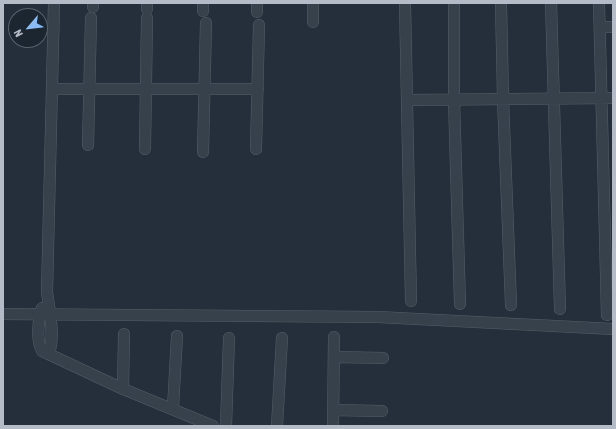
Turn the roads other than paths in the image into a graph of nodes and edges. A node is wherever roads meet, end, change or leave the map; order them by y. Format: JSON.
{"nodes":[{"id":1,"x":54,"y":3,"type":"edge"},
{"id":2,"x":313,"y":3,"type":"edge"},
{"id":3,"x":405,"y":3,"type":"edge"},
{"id":4,"x":454,"y":3,"type":"edge"},
{"id":5,"x":501,"y":3,"type":"edge"},
{"id":6,"x":551,"y":3,"type":"edge"},
{"id":7,"x":599,"y":3,"type":"edge"},
{"id":8,"x":92,"y":9,"type":"edge"},
{"id":9,"x":147,"y":10,"type":"edge"},
{"id":10,"x":313,"y":22,"type":"dead end"},
{"id":11,"x":206,"y":23,"type":"dead end"},
{"id":12,"x":259,"y":25,"type":"dead end"},
{"id":13,"x":600,"y":27,"type":"junction"},
{"id":14,"x":613,"y":27,"type":"edge"},
{"id":15,"x":52,"y":89,"type":"junction"},
{"id":16,"x":89,"y":89,"type":"junction"},
{"id":17,"x":146,"y":89,"type":"junction"},
{"id":18,"x":205,"y":89,"type":"junction"},
{"id":19,"x":258,"y":89,"type":"junction"},
{"id":20,"x":553,"y":98,"type":"junction"},
{"id":21,"x":607,"y":98,"type":"edge"},
{"id":22,"x":503,"y":99,"type":"junction"},
{"id":23,"x":408,"y":100,"type":"junction"},
{"id":24,"x":454,"y":100,"type":"junction"},
{"id":25,"x":88,"y":145,"type":"dead end"},
{"id":26,"x":145,"y":149,"type":"dead end"},
{"id":27,"x":256,"y":150,"type":"dead end"},
{"id":28,"x":203,"y":152,"type":"dead end"},
{"id":29,"x":411,"y":302,"type":"dead end"},
{"id":30,"x":460,"y":304,"type":"dead end"},
{"id":31,"x":511,"y":305,"type":"dead end"},
{"id":32,"x":560,"y":309,"type":"dead end"},
{"id":33,"x":3,"y":314,"type":"edge"},
{"id":34,"x":45,"y":315,"type":"junction"},
{"id":35,"x":607,"y":315,"type":"dead end"},
{"id":36,"x":613,"y":329,"type":"edge"},
{"id":37,"x":124,"y":334,"type":"dead end"},
{"id":38,"x":178,"y":336,"type":"dead end"},
{"id":39,"x":334,"y":337,"type":"dead end"},
{"id":40,"x":229,"y":338,"type":"dead end"},
{"id":41,"x":282,"y":338,"type":"dead end"},
{"id":42,"x":334,"y":357,"type":"junction"},
{"id":43,"x":383,"y":358,"type":"dead end"},
{"id":44,"x":123,"y":389,"type":"junction"},
{"id":45,"x":173,"y":408,"type":"junction"},
{"id":46,"x":333,"y":410,"type":"junction"},
{"id":47,"x":382,"y":411,"type":"dead end"},
{"id":48,"x":213,"y":426,"type":"edge"},
{"id":49,"x":226,"y":426,"type":"edge"},
{"id":50,"x":278,"y":426,"type":"edge"},
{"id":51,"x":333,"y":426,"type":"edge"}],
"edges":[{"from":1,"to":15,"type":"street"},
{"from":2,"to":10,"type":"street"},
{"from":3,"to":23,"type":"street"},
{"from":4,"to":24,"type":"street"},
{"from":5,"to":22,"type":"street"},
{"from":6,"to":20,"type":"street"},
{"from":7,"to":13,"type":"street"},
{"from":8,"to":16,"type":"street"},
{"from":9,"to":17,"type":"street"},
{"from":11,"to":18,"type":"street"},
{"from":12,"to":19,"type":"street"},
{"from":13,"to":14,"type":"street"},
{"from":13,"to":21,"type":"street"},
{"from":15,"to":16,"type":"street"},
{"from":15,"to":34,"type":"street"},
{"from":16,"to":17,"type":"street"},
{"from":16,"to":25,"type":"street"},
{"from":17,"to":18,"type":"street"},
{"from":17,"to":26,"type":"street"},
{"from":18,"to":19,"type":"street"},
{"from":18,"to":28,"type":"street"},
{"from":19,"to":27,"type":"street"},
{"from":20,"to":21,"type":"street"},
{"from":20,"to":22,"type":"street"},
{"from":20,"to":32,"type":"street"},
{"from":21,"to":35,"type":"street"},
{"from":22,"to":24,"type":"street"},
{"from":22,"to":31,"type":"street"},
{"from":23,"to":24,"type":"street"},
{"from":23,"to":29,"type":"street"},
{"from":24,"to":30,"type":"street"},
{"from":33,"to":34,"type":"street"},
{"from":34,"to":36,"type":"street"},
{"from":34,"to":44,"type":"street"},
{"from":37,"to":44,"type":"street"},
{"from":38,"to":45,"type":"street"},
{"from":39,"to":42,"type":"street"},
{"from":40,"to":49,"type":"street"},
{"from":41,"to":50,"type":"street"},
{"from":42,"to":43,"type":"street"},
{"from":42,"to":46,"type":"street"},
{"from":44,"to":45,"type":"street"},
{"from":45,"to":48,"type":"street"},
{"from":46,"to":47,"type":"street"},
{"from":46,"to":51,"type":"street"}]}
